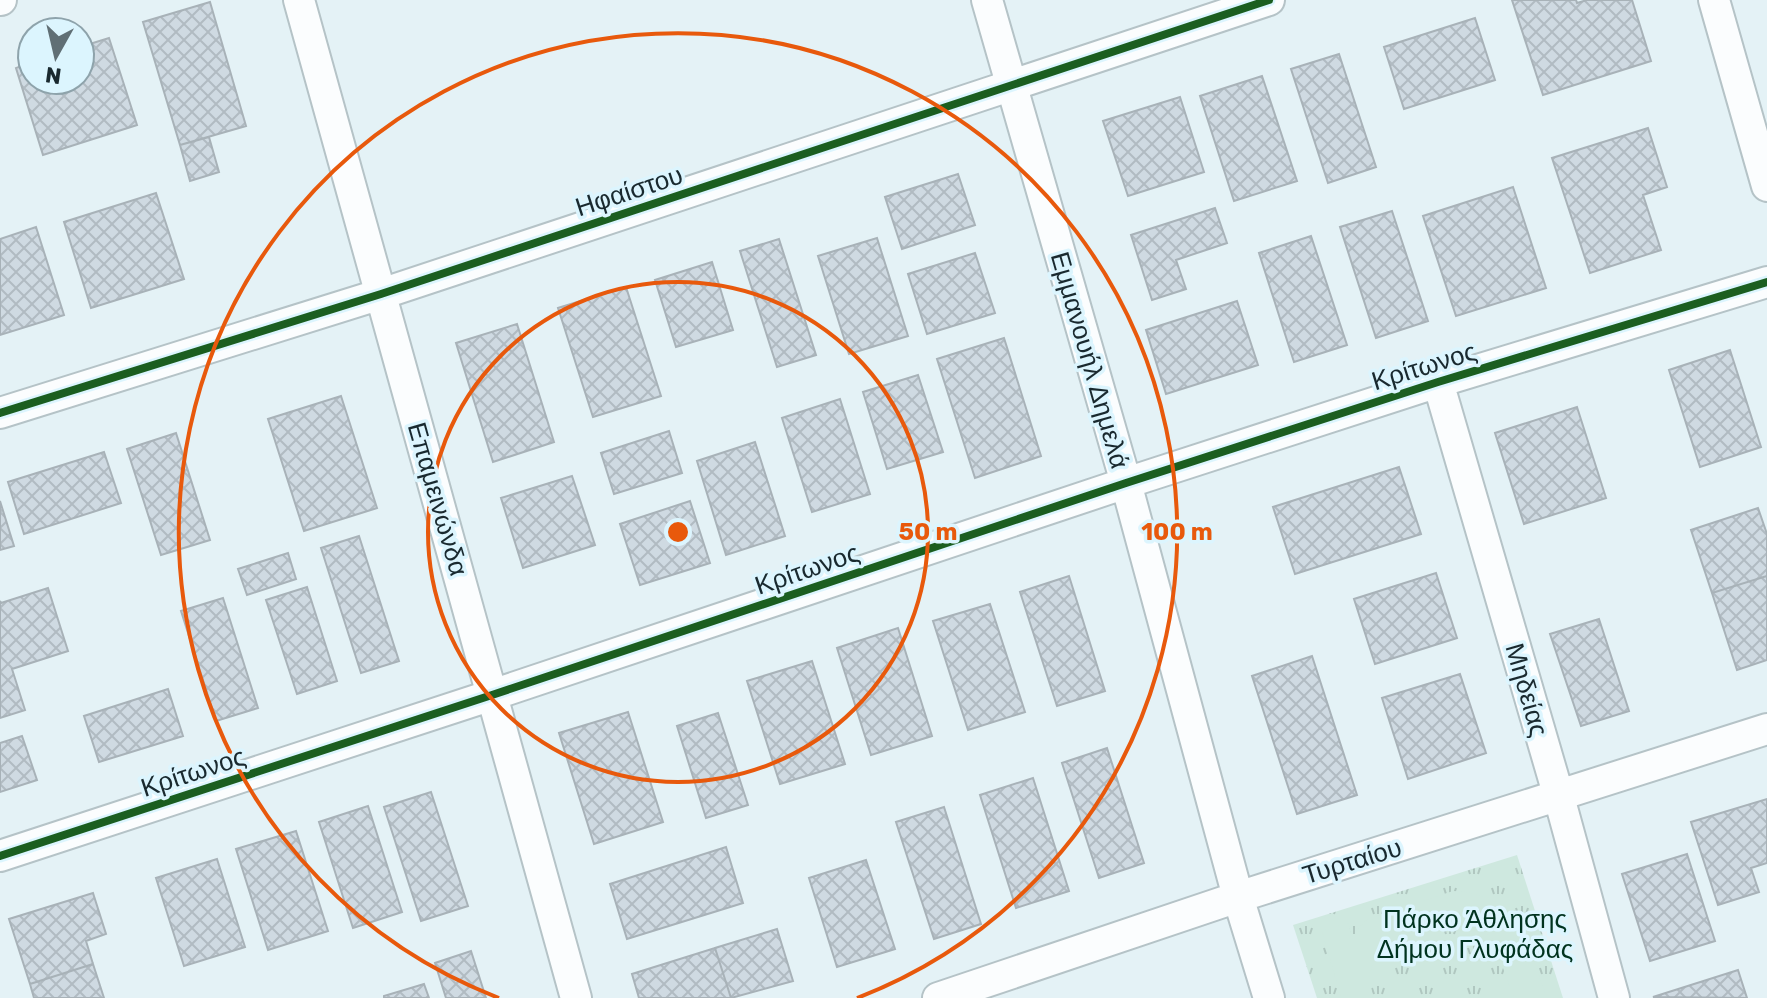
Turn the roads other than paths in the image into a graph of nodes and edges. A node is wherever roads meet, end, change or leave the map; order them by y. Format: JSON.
{"nodes":[{"id":1,"x":299,"y":0,"type":"edge"},
{"id":2,"x":987,"y":0,"type":"edge"},
{"id":3,"x":1269,"y":0,"type":"edge"},
{"id":4,"x":1714,"y":0,"type":"edge"},
{"id":5,"x":1011,"y":87,"type":"junction"},
{"id":6,"x":1767,"y":186,"type":"edge"},
{"id":7,"x":1767,"y":282,"type":"edge"},
{"id":8,"x":381,"y":294,"type":"junction"},
{"id":9,"x":1438,"y":382,"type":"junction"},
{"id":10,"x":0,"y":413,"type":"edge"},
{"id":11,"x":1126,"y":483,"type":"junction"},
{"id":12,"x":492,"y":695,"type":"junction"},
{"id":13,"x":1767,"y":729,"type":"edge"},
{"id":14,"x":1559,"y":797,"type":"junction"},
{"id":15,"x":0,"y":856,"type":"edge"},
{"id":16,"x":1238,"y":897,"type":"junction"},
{"id":17,"x":576,"y":998,"type":"edge"},
{"id":18,"x":938,"y":998,"type":"edge"},
{"id":19,"x":1269,"y":998,"type":"edge"},
{"id":20,"x":1614,"y":998,"type":"edge"}],
"edges":[{"from":1,"to":8,"type":"street","name":"Επαμεινώνδα"},
{"from":2,"to":5,"type":"street","name":"Εμμανουήλ Δημελά"},
{"from":3,"to":5,"type":"street","name":"Ηφαίστου"},
{"from":4,"to":6,"type":"street"},
{"from":5,"to":8,"type":"street","name":"Ηφαίστου"},
{"from":5,"to":11,"type":"street","name":"Εμμανουήλ Δημελά"},
{"from":7,"to":9,"type":"street","name":"Κρίτωνος"},
{"from":8,"to":10,"type":"street","name":"Ηφαίστου"},
{"from":8,"to":12,"type":"street","name":"Επαμεινώνδα"},
{"from":9,"to":11,"type":"street","name":"Κρίτωνος"},
{"from":9,"to":14,"type":"street","name":"Μηδείας"},
{"from":11,"to":12,"type":"street","name":"Κρίτωνος"},
{"from":11,"to":16,"type":"street","name":"Εμμανουήλ Δημελά"},
{"from":12,"to":15,"type":"street","name":"Κρίτωνος"},
{"from":12,"to":17,"type":"street","name":"Επαμεινώνδα"},
{"from":13,"to":14,"type":"street","name":"Τυρταίου"},
{"from":14,"to":16,"type":"street","name":"Τυρταίου"},
{"from":14,"to":20,"type":"street","name":"Μηδείας"},
{"from":16,"to":18,"type":"street","name":"Τυρταίου"},
{"from":16,"to":19,"type":"street","name":"Εμμανουήλ Δημελά"}]}
